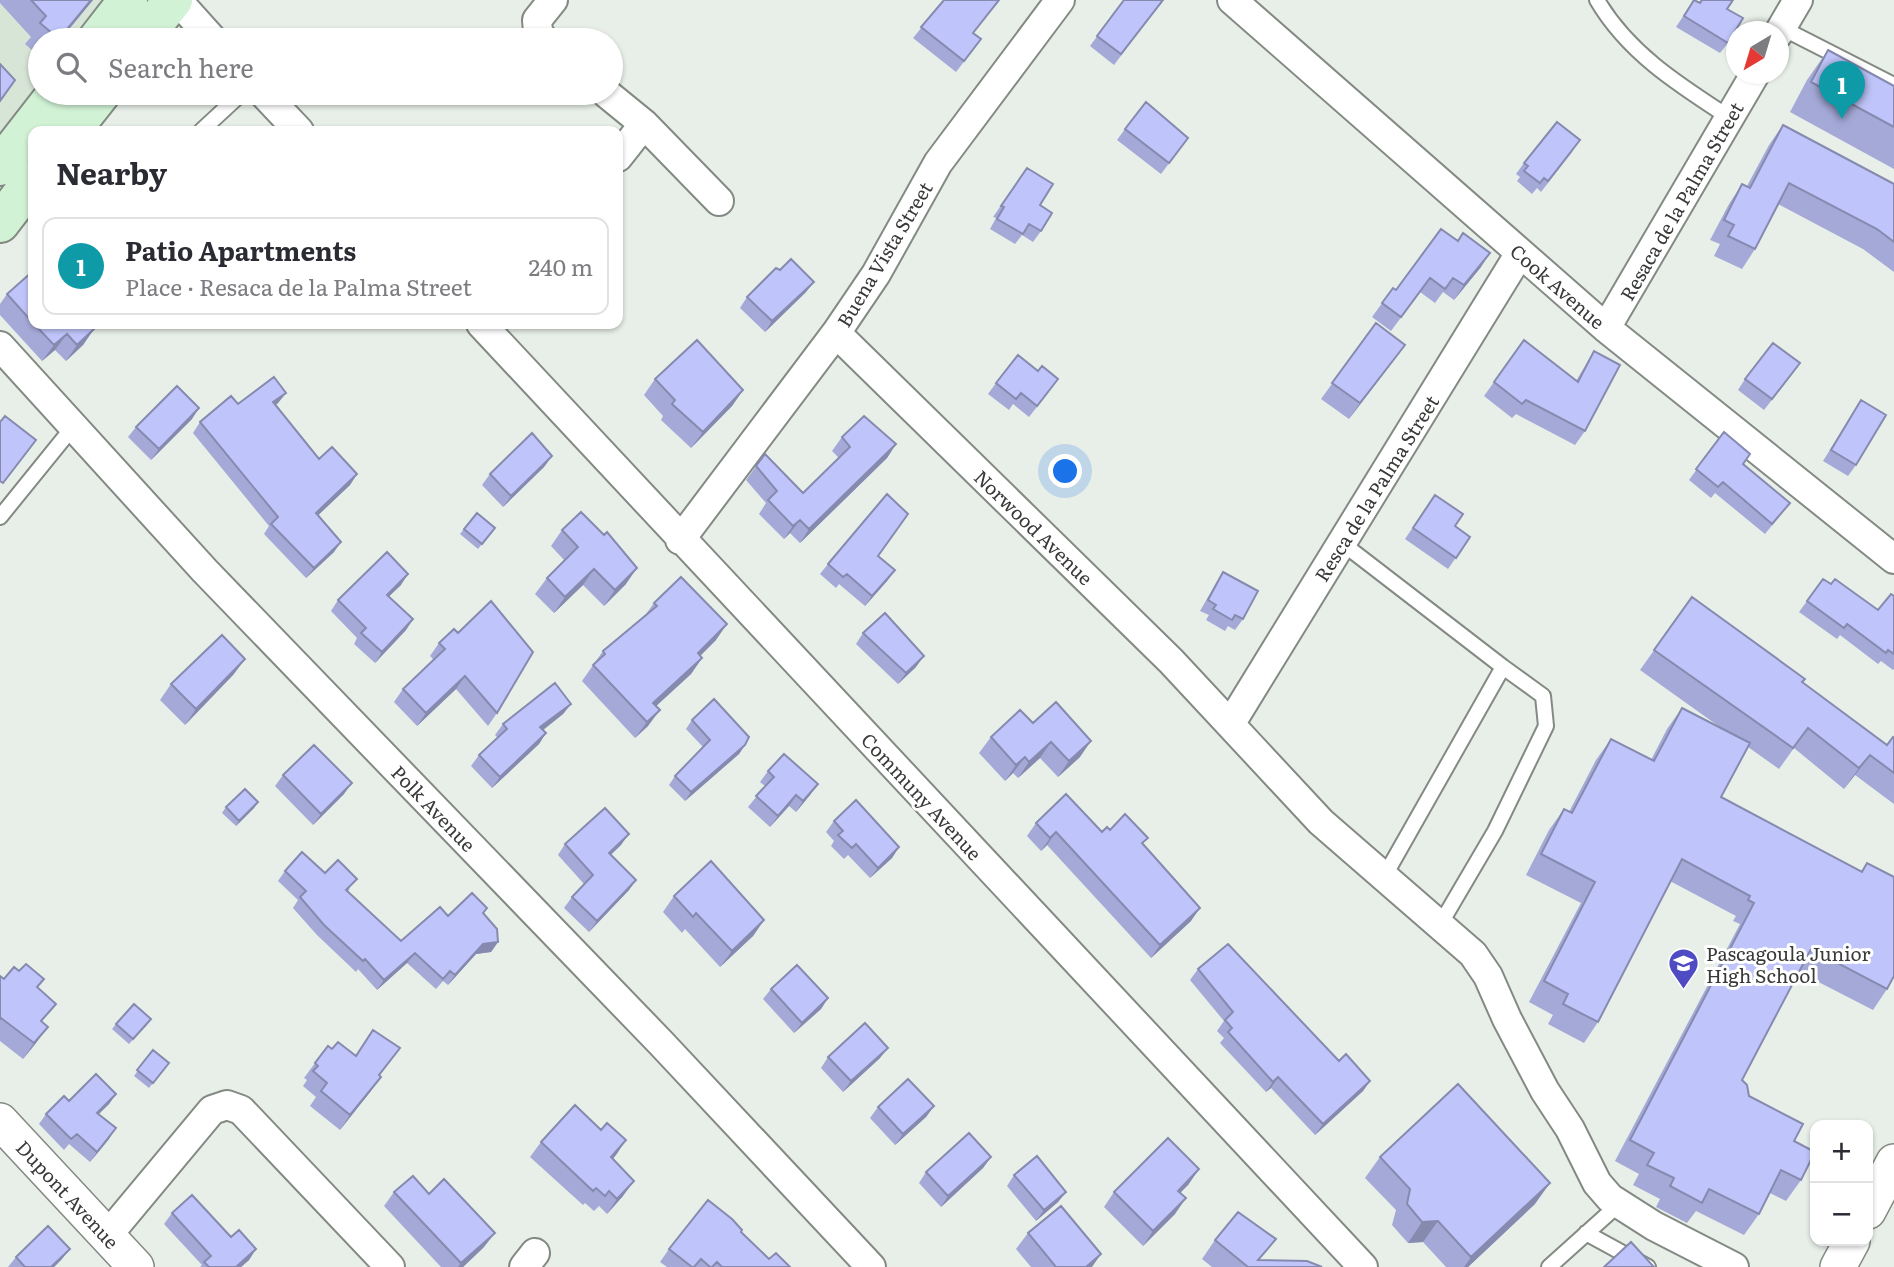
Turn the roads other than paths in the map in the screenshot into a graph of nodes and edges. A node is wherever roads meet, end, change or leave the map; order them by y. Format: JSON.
{"nodes":[{"id":1,"x":175,"y":0,"type":"edge"},
{"id":2,"x":553,"y":0,"type":"edge"},
{"id":3,"x":1060,"y":0,"type":"edge"},
{"id":4,"x":1232,"y":0,"type":"edge"},
{"id":5,"x":1597,"y":0,"type":"edge"},
{"id":6,"x":1798,"y":0,"type":"edge"},
{"id":7,"x":125,"y":13,"type":"edge"},
{"id":8,"x":1786,"y":21,"type":"edge"},
{"id":9,"x":109,"y":28,"type":"edge"},
{"id":10,"x":202,"y":28,"type":"edge"},
{"id":11,"x":538,"y":28,"type":"edge"},
{"id":12,"x":1789,"y":35,"type":"edge"},
{"id":13,"x":1749,"y":84,"type":"edge"},
{"id":14,"x":1894,"y":85,"type":"edge"},
{"id":15,"x":229,"y":105,"type":"edge"},
{"id":16,"x":274,"y":105,"type":"edge"},
{"id":17,"x":621,"y":105,"type":"edge"},
{"id":18,"x":80,"y":114,"type":"edge"},
{"id":19,"x":1730,"y":118,"type":"junction"},
{"id":20,"x":644,"y":124,"type":"junction"},
{"id":21,"x":62,"y":126,"type":"edge"},
{"id":22,"x":206,"y":126,"type":"edge"},
{"id":23,"x":294,"y":126,"type":"edge"},
{"id":24,"x":28,"y":148,"type":"edge"},
{"id":25,"x":623,"y":151,"type":"edge"},
{"id":26,"x":0,"y":166,"type":"edge"},
{"id":27,"x":28,"y":187,"type":"edge"},
{"id":28,"x":719,"y":201,"type":"dead end"},
{"id":29,"x":0,"y":223,"type":"edge"},
{"id":30,"x":1520,"y":253,"type":"junction"},
{"id":31,"x":1606,"y":328,"type":"junction"},
{"id":32,"x":486,"y":329,"type":"edge"},
{"id":33,"x":836,"y":333,"type":"junction"},
{"id":34,"x":1,"y":350,"type":"edge"},
{"id":35,"x":73,"y":427,"type":"junction"},
{"id":36,"x":0,"y":517,"type":"edge"},
{"id":37,"x":680,"y":540,"type":"junction"},
{"id":38,"x":1342,"y":543,"type":"junction"},
{"id":39,"x":1894,"y":559,"type":"edge"},
{"id":40,"x":1503,"y":667,"type":"junction"},
{"id":41,"x":1231,"y":723,"type":"junction"},
{"id":42,"x":1384,"y":877,"type":"junction"},
{"id":43,"x":1441,"y":923,"type":"junction"},
{"id":44,"x":0,"y":1122,"type":"edge"},
{"id":45,"x":1894,"y":1162,"type":"edge"},
{"id":46,"x":1873,"y":1202,"type":"edge"},
{"id":47,"x":1619,"y":1204,"type":"junction"},
{"id":48,"x":1587,"y":1233,"type":"junction"},
{"id":49,"x":107,"y":1236,"type":"junction"},
{"id":50,"x":1849,"y":1246,"type":"edge"},
{"id":51,"x":136,"y":1267,"type":"edge"},
{"id":52,"x":390,"y":1267,"type":"edge"},
{"id":53,"x":871,"y":1267,"type":"edge"},
{"id":54,"x":1363,"y":1267,"type":"edge"},
{"id":55,"x":1549,"y":1267,"type":"edge"},
{"id":56,"x":1648,"y":1267,"type":"edge"},
{"id":57,"x":1734,"y":1267,"type":"edge"},
{"id":58,"x":1838,"y":1267,"type":"edge"}],
"edges":[{"from":1,"to":7,"type":"main road"},
{"from":1,"to":10,"type":"street"},
{"from":2,"to":11,"type":"street"},
{"from":3,"to":33,"type":"street","name":"Buena Vista Street"},
{"from":4,"to":30,"type":"street","name":"Cook Avenue"},
{"from":5,"to":19,"type":"lane"},
{"from":6,"to":8,"type":"street"},
{"from":7,"to":9,"type":"main road"},
{"from":12,"to":14,"type":"lane"},
{"from":13,"to":19,"type":"street","name":"Resaca de la Palma Street"},
{"from":15,"to":22,"type":"lane"},
{"from":16,"to":23,"type":"street"},
{"from":17,"to":20,"type":"street"},
{"from":18,"to":21,"type":"main road"},
{"from":19,"to":31,"type":"street","name":"Resaca de la Palma Street"},
{"from":20,"to":25,"type":"street"},
{"from":20,"to":28,"type":"street"},
{"from":24,"to":26,"type":"main road"},
{"from":27,"to":29,"type":"main road"},
{"from":30,"to":31,"type":"street","name":"Cook Avenue"},
{"from":30,"to":38,"type":"street","name":"Resca de la Palma Street"},
{"from":31,"to":39,"type":"street","name":"Cook Avenue"},
{"from":32,"to":37,"type":"street","name":"Communy Avenue"},
{"from":33,"to":37,"type":"street","name":"Buena Vista Street"},
{"from":33,"to":41,"type":"street","name":"Norwood Avenue"},
{"from":34,"to":35,"type":"street","name":"Polk Avenue"},
{"from":35,"to":36,"type":"lane"},
{"from":35,"to":53,"type":"street","name":"Polk Avenue"},
{"from":37,"to":54,"type":"street","name":"Communy Avenue"},
{"from":38,"to":40,"type":"lane"},
{"from":38,"to":41,"type":"street","name":"Resca de la Palma Street"},
{"from":40,"to":42,"type":"lane"},
{"from":40,"to":43,"type":"lane"},
{"from":41,"to":42,"type":"street","name":"Norwood Avenue"},
{"from":42,"to":43,"type":"street","name":"Norwood Avenue"},
{"from":43,"to":47,"type":"street","name":"Norwood Avenue"},
{"from":44,"to":49,"type":"street","name":"Dupont Avenue"},
{"from":45,"to":46,"type":"street"},
{"from":47,"to":48,"type":"lane"},
{"from":47,"to":57,"type":"street","name":"Norwood Avenue"},
{"from":48,"to":55,"type":"lane"},
{"from":48,"to":56,"type":"lane"},
{"from":49,"to":51,"type":"street","name":"Dupont Avenue"},
{"from":49,"to":52,"type":"street"},
{"from":50,"to":58,"type":"street"}]}
